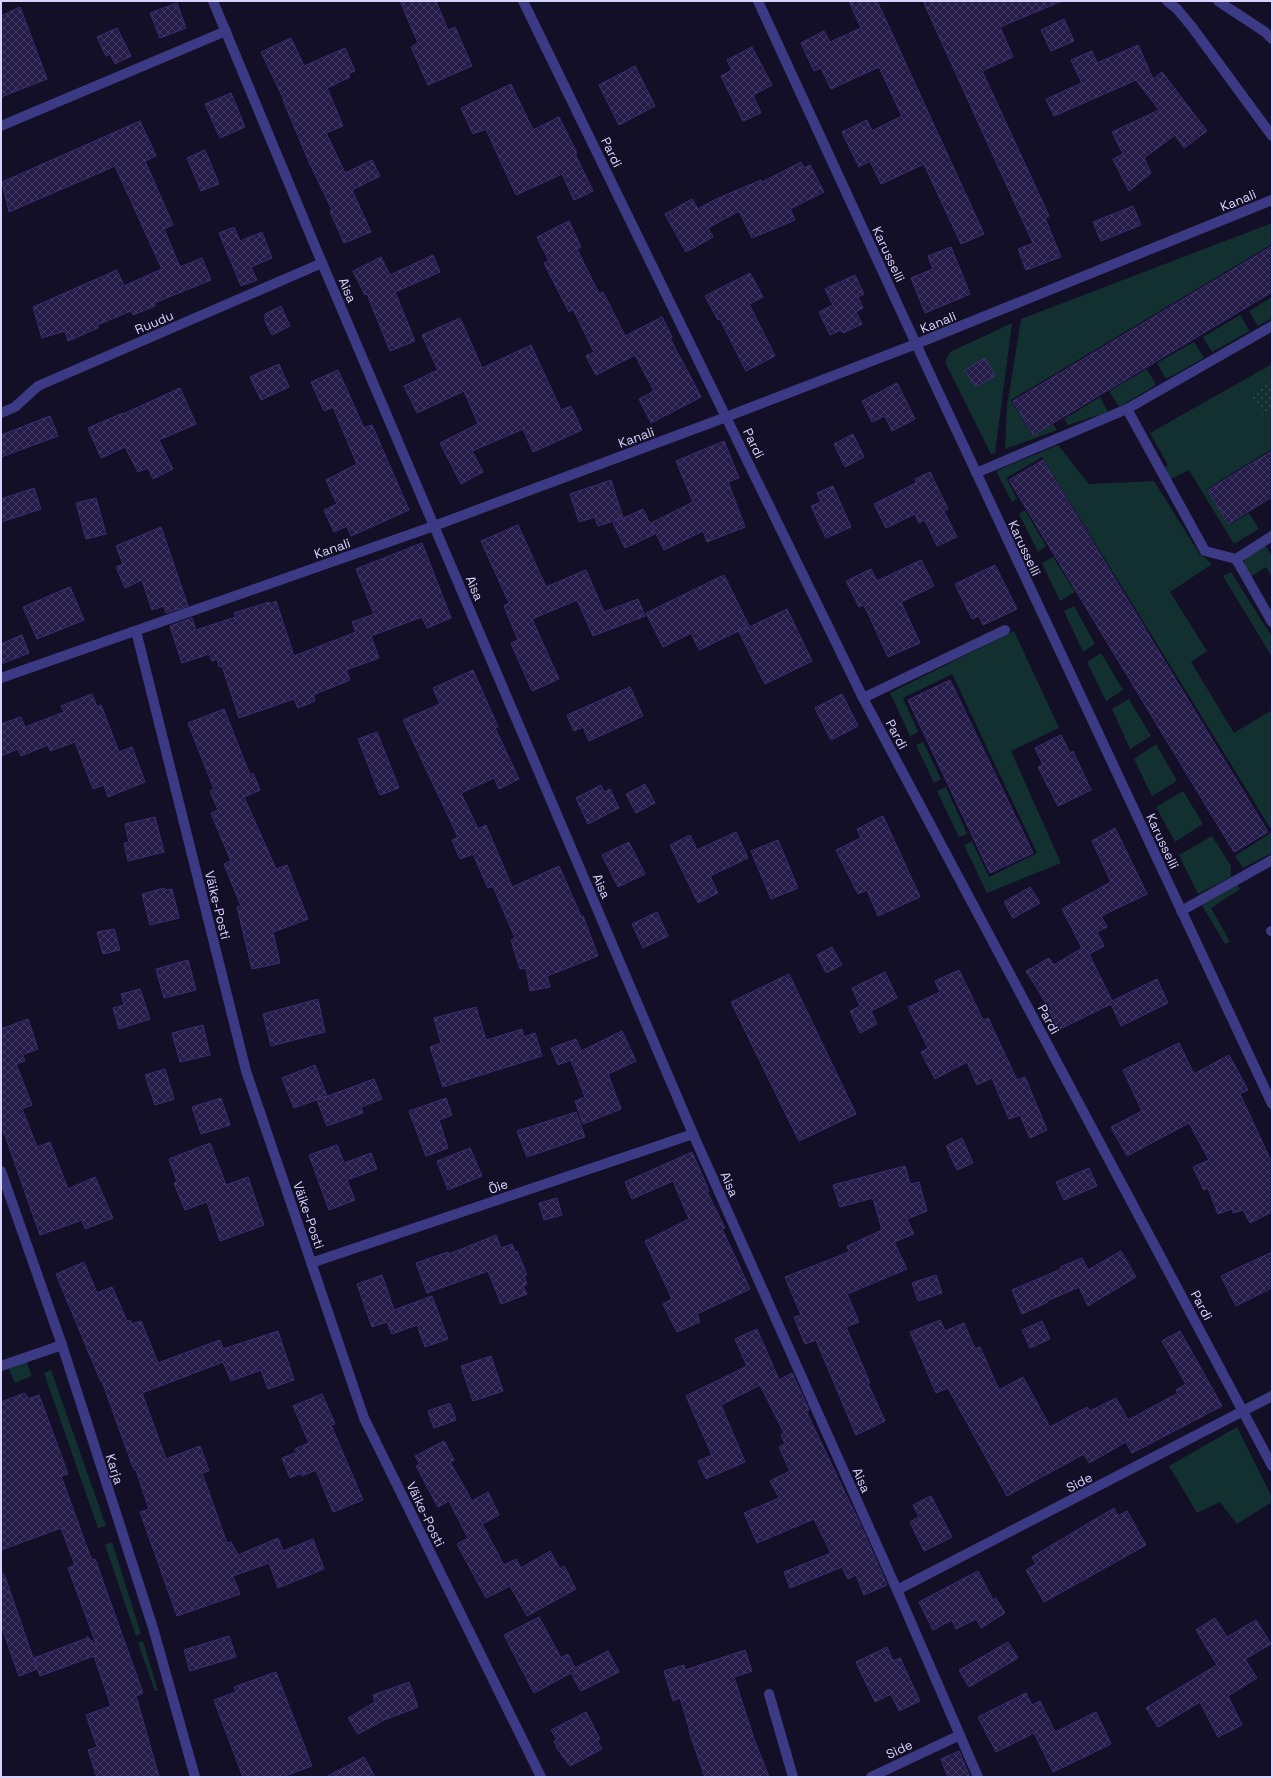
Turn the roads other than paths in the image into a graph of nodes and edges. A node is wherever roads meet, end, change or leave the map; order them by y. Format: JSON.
{"nodes":[{"id":1,"x":213,"y":1,"type":"edge"},
{"id":2,"x":523,"y":1,"type":"edge"},
{"id":3,"x":758,"y":1,"type":"edge"},
{"id":4,"x":1167,"y":1,"type":"edge"},
{"id":5,"x":1218,"y":1,"type":"edge"},
{"id":6,"x":226,"y":31,"type":"junction"},
{"id":7,"x":1272,"y":39,"type":"edge"},
{"id":8,"x":1,"y":126,"type":"edge"},
{"id":9,"x":1272,"y":136,"type":"edge"},
{"id":10,"x":1272,"y":200,"type":"edge"},
{"id":11,"x":322,"y":263,"type":"junction"},
{"id":12,"x":1272,"y":326,"type":"edge"},
{"id":13,"x":916,"y":344,"type":"junction"},
{"id":14,"x":1127,"y":410,"type":"junction"},
{"id":15,"x":1,"y":413,"type":"edge"},
{"id":16,"x":727,"y":417,"type":"junction"},
{"id":17,"x":976,"y":473,"type":"junction"},
{"id":18,"x":434,"y":526,"type":"junction"},
{"id":19,"x":1272,"y":536,"type":"edge"},
{"id":20,"x":1236,"y":559,"type":"junction"},
{"id":21,"x":1272,"y":622,"type":"edge"},
{"id":22,"x":1005,"y":630,"type":"dead end"},
{"id":23,"x":136,"y":631,"type":"junction"},
{"id":24,"x":1,"y":678,"type":"edge"},
{"id":25,"x":863,"y":698,"type":"junction"},
{"id":26,"x":1272,"y":860,"type":"edge"},
{"id":27,"x":1181,"y":911,"type":"junction"},
{"id":28,"x":1272,"y":1104,"type":"edge"},
{"id":29,"x":693,"y":1134,"type":"junction"},
{"id":30,"x":1,"y":1171,"type":"edge"},
{"id":31,"x":311,"y":1263,"type":"junction"},
{"id":32,"x":62,"y":1345,"type":"junction"},
{"id":33,"x":1,"y":1366,"type":"edge"},
{"id":34,"x":1272,"y":1396,"type":"edge"},
{"id":35,"x":1244,"y":1411,"type":"junction"},
{"id":36,"x":1272,"y":1466,"type":"edge"},
{"id":37,"x":897,"y":1590,"type":"junction"},
{"id":38,"x":769,"y":1694,"type":"dead end"},
{"id":39,"x":960,"y":1735,"type":"junction"},
{"id":40,"x":195,"y":1777,"type":"edge"},
{"id":41,"x":541,"y":1777,"type":"edge"},
{"id":42,"x":793,"y":1777,"type":"edge"},
{"id":43,"x":871,"y":1777,"type":"edge"},
{"id":44,"x":978,"y":1777,"type":"edge"}],
"edges":[{"from":1,"to":6,"type":"street","name":"Aisa"},
{"from":2,"to":16,"type":"street","name":"Pardi"},
{"from":3,"to":13,"type":"street","name":"Karusselli"},
{"from":4,"to":9,"type":"street"},
{"from":5,"to":7,"type":"street"},
{"from":6,"to":8,"type":"street"},
{"from":6,"to":11,"type":"street","name":"Aisa"},
{"from":10,"to":13,"type":"street","name":"Kanali"},
{"from":11,"to":15,"type":"street","name":"Ruudu"},
{"from":11,"to":18,"type":"street","name":"Aisa"},
{"from":12,"to":14,"type":"street"},
{"from":13,"to":16,"type":"street","name":"Kanali"},
{"from":13,"to":17,"type":"street","name":"Karusselli"},
{"from":14,"to":17,"type":"street"},
{"from":14,"to":20,"type":"street"},
{"from":16,"to":18,"type":"street","name":"Kanali"},
{"from":16,"to":25,"type":"street","name":"Pardi"},
{"from":17,"to":27,"type":"street","name":"Karusselli"},
{"from":18,"to":23,"type":"street","name":"Kanali"},
{"from":18,"to":29,"type":"street","name":"Aisa"},
{"from":19,"to":20,"type":"street"},
{"from":20,"to":21,"type":"street"},
{"from":22,"to":25,"type":"street"},
{"from":23,"to":24,"type":"street","name":"Kanali"},
{"from":23,"to":31,"type":"street","name":"Väike-Posti"},
{"from":25,"to":35,"type":"street","name":"Pardi"},
{"from":26,"to":27,"type":"street"},
{"from":27,"to":28,"type":"street","name":"Karusselli"},
{"from":29,"to":31,"type":"street","name":"Õie"},
{"from":29,"to":37,"type":"street","name":"Aisa"},
{"from":30,"to":32,"type":"street","name":"Karja"},
{"from":31,"to":41,"type":"street","name":"Väike-Posti"},
{"from":32,"to":33,"type":"street"},
{"from":32,"to":40,"type":"street","name":"Karja"},
{"from":34,"to":35,"type":"street","name":"Side"},
{"from":35,"to":36,"type":"street","name":"Pardi"},
{"from":35,"to":37,"type":"street","name":"Side"},
{"from":37,"to":39,"type":"street","name":"Aisa"},
{"from":38,"to":42,"type":"street"},
{"from":39,"to":43,"type":"street","name":"Side"},
{"from":39,"to":44,"type":"street","name":"Aisa"}]}
